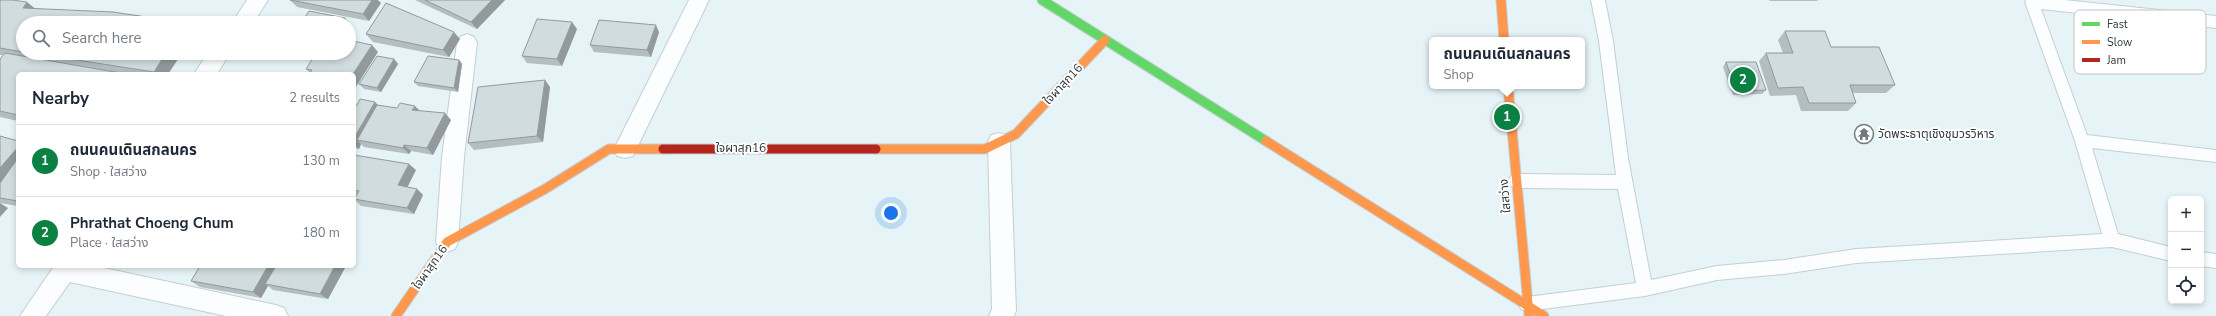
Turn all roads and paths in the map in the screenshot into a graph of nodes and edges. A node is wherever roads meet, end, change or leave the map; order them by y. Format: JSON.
{"nodes":[{"id":1,"x":258,"y":0,"type":"edge"},
{"id":2,"x":699,"y":0,"type":"edge"},
{"id":3,"x":1042,"y":0,"type":"edge"},
{"id":4,"x":1501,"y":0,"type":"edge"},
{"id":5,"x":1598,"y":0,"type":"edge"},
{"id":6,"x":2106,"y":10,"type":"edge"},
{"id":7,"x":247,"y":16,"type":"edge"},
{"id":8,"x":2206,"y":21,"type":"edge"},
{"id":9,"x":2216,"y":22,"type":"edge"},
{"id":10,"x":1504,"y":37,"type":"edge"},
{"id":11,"x":1105,"y":40,"type":"junction"},
{"id":12,"x":467,"y":43,"type":"dead end"},
{"id":13,"x":215,"y":60,"type":"edge"},
{"id":14,"x":206,"y":72,"type":"edge"},
{"id":15,"x":1508,"y":89,"type":"edge"},
{"id":16,"x":2082,"y":141,"type":"junction"},
{"id":17,"x":999,"y":142,"type":"junction"},
{"id":18,"x":625,"y":149,"type":"junction"},
{"id":19,"x":2216,"y":156,"type":"edge"},
{"id":20,"x":1516,"y":181,"type":"junction"},
{"id":21,"x":1624,"y":182,"type":"junction"},
{"id":22,"x":2112,"y":240,"type":"junction"},
{"id":23,"x":447,"y":242,"type":"junction"},
{"id":24,"x":2168,"y":253,"type":"edge"},
{"id":25,"x":2204,"y":259,"type":"edge"},
{"id":26,"x":2216,"y":261,"type":"edge"},
{"id":27,"x":66,"y":268,"type":"edge"},
{"id":28,"x":1645,"y":289,"type":"junction"},
{"id":29,"x":1528,"y":310,"type":"edge"},
{"id":30,"x":32,"y":316,"type":"edge"},
{"id":31,"x":276,"y":316,"type":"edge"},
{"id":32,"x":396,"y":316,"type":"edge"},
{"id":33,"x":1000,"y":316,"type":"edge"},
{"id":34,"x":1544,"y":316,"type":"edge"}],
"edges":[{"from":1,"to":7,"type":"street"},
{"from":2,"to":18,"type":"street"},
{"from":3,"to":11,"type":"street"},
{"from":4,"to":10,"type":"street"},
{"from":5,"to":21,"type":"lane"},
{"from":6,"to":16,"type":"lane"},
{"from":8,"to":9,"type":"lane"},
{"from":11,"to":17,"type":"street","name":"ใจผาสุก16"},
{"from":11,"to":29,"type":"street"},
{"from":12,"to":23,"type":"street"},
{"from":13,"to":14,"type":"street"},
{"from":15,"to":20,"type":"street","name":"ใสสว่าง"},
{"from":16,"to":19,"type":"lane"},
{"from":16,"to":22,"type":"lane"},
{"from":17,"to":18,"type":"street","name":"ใจผาสุก16"},
{"from":17,"to":33,"type":"street"},
{"from":18,"to":23,"type":"street","name":"ใจผาสุก16"},
{"from":20,"to":21,"type":"lane"},
{"from":20,"to":29,"type":"street","name":"ใสสว่าง"},
{"from":21,"to":28,"type":"lane"},
{"from":22,"to":24,"type":"lane"},
{"from":22,"to":28,"type":"lane"},
{"from":23,"to":32,"type":"street","name":"ใจผาสุก16"},
{"from":25,"to":26,"type":"lane"},
{"from":27,"to":30,"type":"street"},
{"from":27,"to":31,"type":"street"},
{"from":28,"to":29,"type":"lane"},
{"from":29,"to":34,"type":"street"}]}
